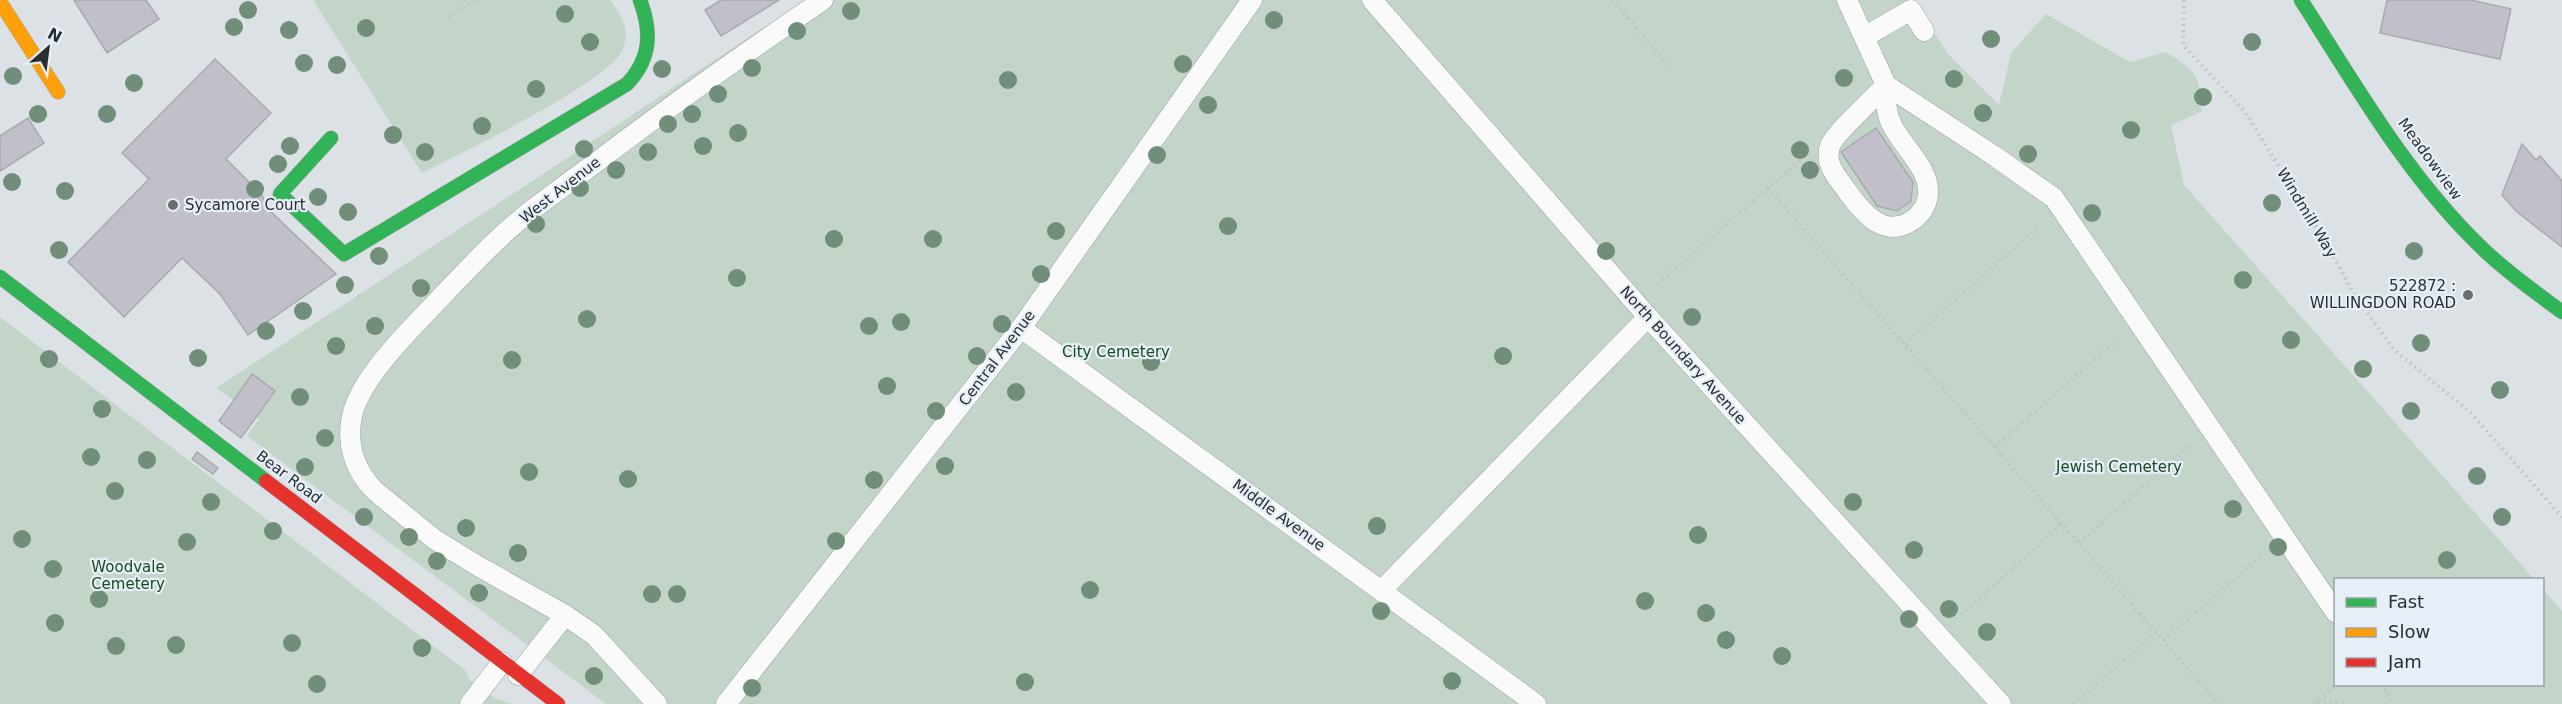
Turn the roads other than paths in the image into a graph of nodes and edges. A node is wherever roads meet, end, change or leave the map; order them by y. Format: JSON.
{"nodes":[{"id":1,"x":640,"y":0,"type":"edge"},
{"id":2,"x":823,"y":0,"type":"edge"},
{"id":3,"x":1252,"y":0,"type":"edge"},
{"id":4,"x":1372,"y":0,"type":"edge"},
{"id":5,"x":1847,"y":0,"type":"edge"},
{"id":6,"x":2301,"y":0,"type":"edge"},
{"id":7,"x":0,"y":2,"type":"edge"},
{"id":8,"x":1924,"y":31,"type":"dead end"},
{"id":9,"x":1864,"y":37,"type":"junction"},
{"id":10,"x":1886,"y":85,"type":"junction"},
{"id":11,"x":58,"y":92,"type":"dead end"},
{"id":12,"x":331,"y":138,"type":"dead end"},
{"id":13,"x":0,"y":277,"type":"edge"},
{"id":14,"x":2562,"y":312,"type":"edge"},
{"id":15,"x":1648,"y":317,"type":"junction"},
{"id":16,"x":1021,"y":328,"type":"junction"},
{"id":17,"x":1382,"y":590,"type":"junction"},
{"id":18,"x":2334,"y":610,"type":"edge"},
{"id":19,"x":565,"y":615,"type":"junction"},
{"id":20,"x":502,"y":662,"type":"junction"},
{"id":21,"x":518,"y":675,"type":"junction"},
{"id":22,"x":553,"y":702,"type":"edge"},
{"id":23,"x":470,"y":704,"type":"edge"},
{"id":24,"x":657,"y":704,"type":"edge"},
{"id":25,"x":726,"y":704,"type":"edge"},
{"id":26,"x":1536,"y":704,"type":"edge"},
{"id":27,"x":2001,"y":704,"type":"edge"}],
"edges":[{"from":1,"to":12,"type":"street"},
{"from":2,"to":19,"type":"lane","name":"West Avenue"},
{"from":3,"to":16,"type":"lane","name":"Central Avenue"},
{"from":4,"to":15,"type":"lane","name":"North Boundary Avenue"},
{"from":5,"to":9,"type":"lane"},
{"from":6,"to":14,"type":"street","name":"Meadowview"},
{"from":7,"to":11,"type":"street"},
{"from":8,"to":9,"type":"lane"},
{"from":9,"to":10,"type":"lane"},
{"from":10,"to":10,"type":"lane"},
{"from":10,"to":18,"type":"lane"},
{"from":13,"to":20,"type":"street","name":"Bear Road"},
{"from":15,"to":17,"type":"lane"},
{"from":15,"to":27,"type":"lane","name":"North Boundary Avenue"},
{"from":16,"to":17,"type":"lane","name":"Middle Avenue"},
{"from":16,"to":25,"type":"lane","name":"Central Avenue"},
{"from":17,"to":26,"type":"lane","name":"Middle Avenue"},
{"from":19,"to":21,"type":"lane"},
{"from":19,"to":24,"type":"lane"},
{"from":20,"to":21,"type":"street","name":"Bear Road"},
{"from":20,"to":23,"type":"lane"},
{"from":21,"to":22,"type":"street","name":"Bear Road"}]}
